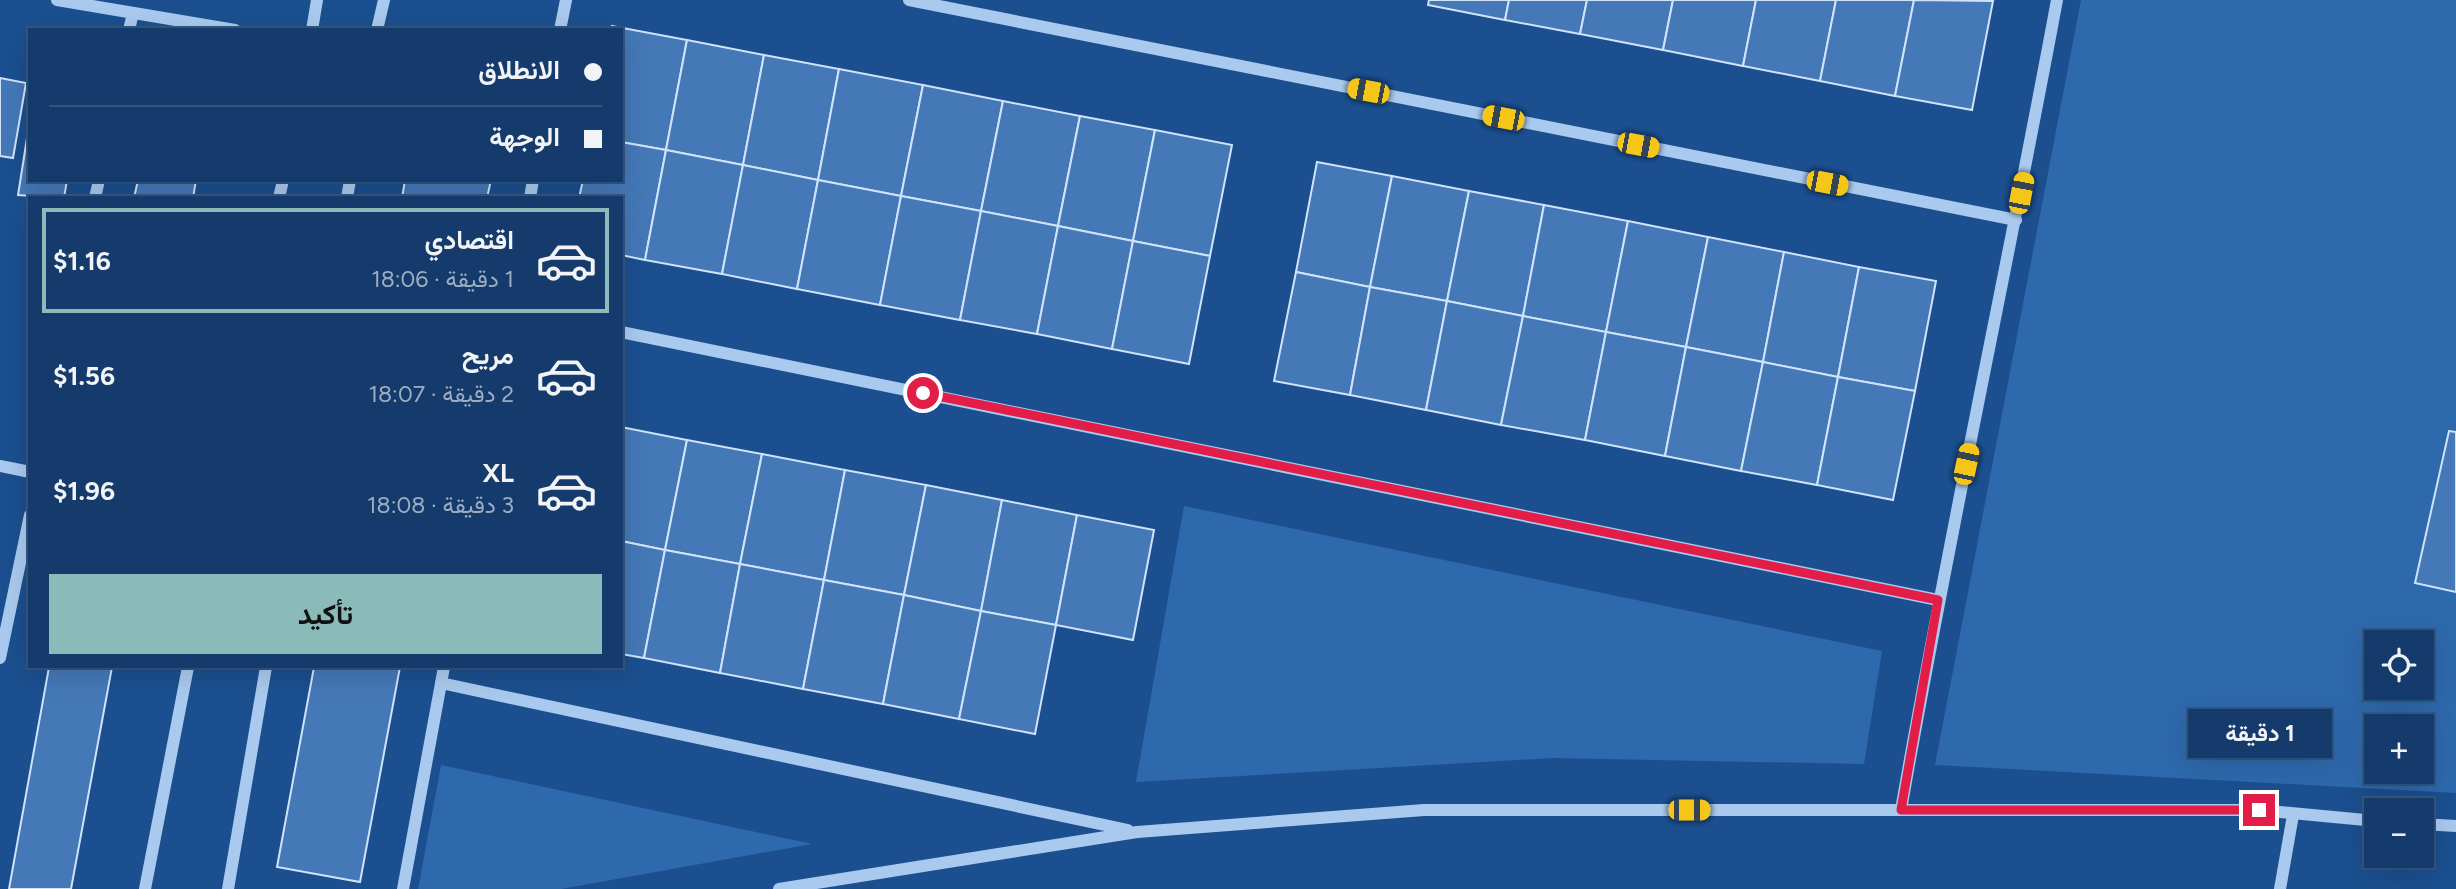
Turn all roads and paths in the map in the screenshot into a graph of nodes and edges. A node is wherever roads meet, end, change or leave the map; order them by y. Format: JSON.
{"nodes":[{"id":1,"x":57,"y":0,"type":"edge"},
{"id":2,"x":317,"y":0,"type":"edge"},
{"id":3,"x":384,"y":0,"type":"edge"},
{"id":4,"x":566,"y":0,"type":"edge"},
{"id":5,"x":909,"y":0,"type":"edge"},
{"id":6,"x":2057,"y":0,"type":"edge"},
{"id":7,"x":133,"y":13,"type":"junction"},
{"id":8,"x":130,"y":28,"type":"edge"},
{"id":9,"x":223,"y":28,"type":"edge"},
{"id":10,"x":312,"y":28,"type":"edge"},
{"id":11,"x":377,"y":28,"type":"edge"},
{"id":12,"x":560,"y":28,"type":"edge"},
{"id":13,"x":2016,"y":220,"type":"junction"},
{"id":14,"x":623,"y":332,"type":"edge"},
{"id":15,"x":0,"y":467,"type":"edge"},
{"id":16,"x":28,"y":472,"type":"edge"},
{"id":17,"x":28,"y":525,"type":"edge"},
{"id":18,"x":1938,"y":600,"type":"junction"},
{"id":19,"x":0,"y":658,"type":"edge"},
{"id":20,"x":188,"y":668,"type":"edge"},
{"id":21,"x":266,"y":668,"type":"edge"},
{"id":22,"x":444,"y":668,"type":"edge"},
{"id":23,"x":441,"y":683,"type":"junction"},
{"id":24,"x":1901,"y":810,"type":"junction"},
{"id":25,"x":2292,"y":814,"type":"junction"},
{"id":26,"x":2364,"y":820,"type":"edge"},
{"id":27,"x":2434,"y":825,"type":"edge"},
{"id":28,"x":2456,"y":826,"type":"edge"},
{"id":29,"x":1137,"y":832,"type":"junction"},
{"id":30,"x":145,"y":889,"type":"edge"},
{"id":31,"x":228,"y":889,"type":"edge"},
{"id":32,"x":403,"y":889,"type":"edge"},
{"id":33,"x":779,"y":889,"type":"edge"},
{"id":34,"x":2280,"y":889,"type":"edge"}],
"edges":[{"from":1,"to":7,"type":"street"},
{"from":2,"to":10,"type":"street"},
{"from":3,"to":11,"type":"street"},
{"from":4,"to":12,"type":"street"},
{"from":5,"to":13,"type":"street"},
{"from":6,"to":13,"type":"street"},
{"from":7,"to":8,"type":"street"},
{"from":7,"to":9,"type":"street"},
{"from":13,"to":18,"type":"street"},
{"from":14,"to":18,"type":"street"},
{"from":15,"to":16,"type":"street"},
{"from":17,"to":19,"type":"street"},
{"from":18,"to":24,"type":"street"},
{"from":20,"to":30,"type":"street"},
{"from":21,"to":31,"type":"street"},
{"from":22,"to":23,"type":"street"},
{"from":23,"to":29,"type":"street"},
{"from":23,"to":32,"type":"street"},
{"from":24,"to":25,"type":"street"},
{"from":24,"to":29,"type":"street"},
{"from":25,"to":26,"type":"street"},
{"from":25,"to":34,"type":"street"},
{"from":27,"to":28,"type":"street"},
{"from":29,"to":33,"type":"street"}]}
